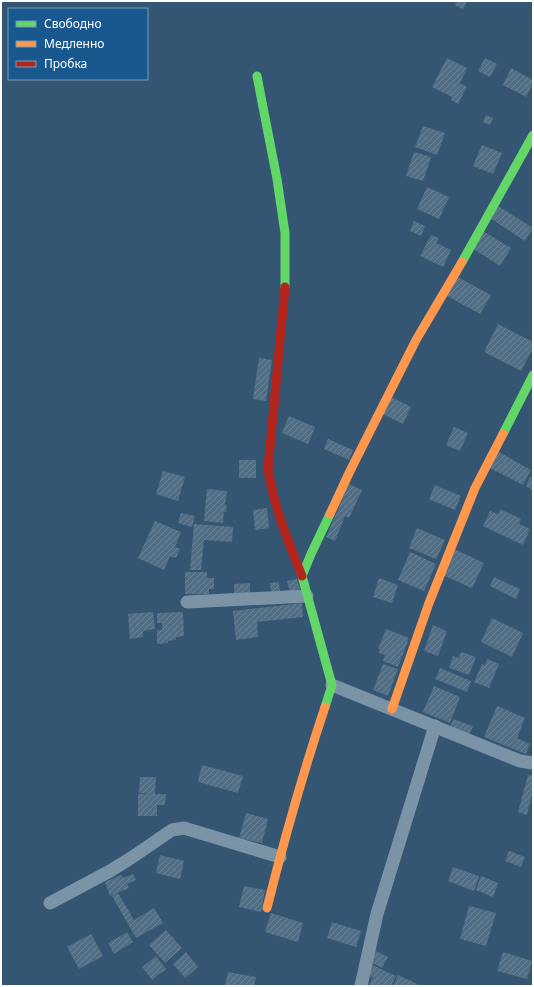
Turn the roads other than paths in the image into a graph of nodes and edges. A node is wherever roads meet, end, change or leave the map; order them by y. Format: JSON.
{"nodes":[{"id":1,"x":258,"y":76,"type":"dead end"},
{"id":2,"x":533,"y":136,"type":"edge"},
{"id":3,"x":533,"y":375,"type":"edge"},
{"id":4,"x":302,"y":576,"type":"junction"},
{"id":5,"x":307,"y":596,"type":"junction"},
{"id":6,"x":187,"y":602,"type":"dead end"},
{"id":7,"x":332,"y":685,"type":"junction"},
{"id":8,"x":392,"y":709,"type":"junction"},
{"id":9,"x":434,"y":726,"type":"junction"},
{"id":10,"x":533,"y":763,"type":"edge"},
{"id":11,"x":280,"y":857,"type":"junction"},
{"id":12,"x":50,"y":903,"type":"dead end"},
{"id":13,"x":267,"y":908,"type":"dead end"},
{"id":14,"x":361,"y":986,"type":"edge"}],
"edges":[{"from":1,"to":4,"type":"street"},
{"from":2,"to":4,"type":"street"},
{"from":3,"to":8,"type":"street"},
{"from":4,"to":5,"type":"street"},
{"from":5,"to":6,"type":"street"},
{"from":5,"to":7,"type":"street"},
{"from":7,"to":8,"type":"street"},
{"from":7,"to":11,"type":"street"},
{"from":8,"to":9,"type":"street"},
{"from":9,"to":10,"type":"street"},
{"from":9,"to":14,"type":"street"},
{"from":11,"to":12,"type":"street"},
{"from":11,"to":13,"type":"street"}]}
